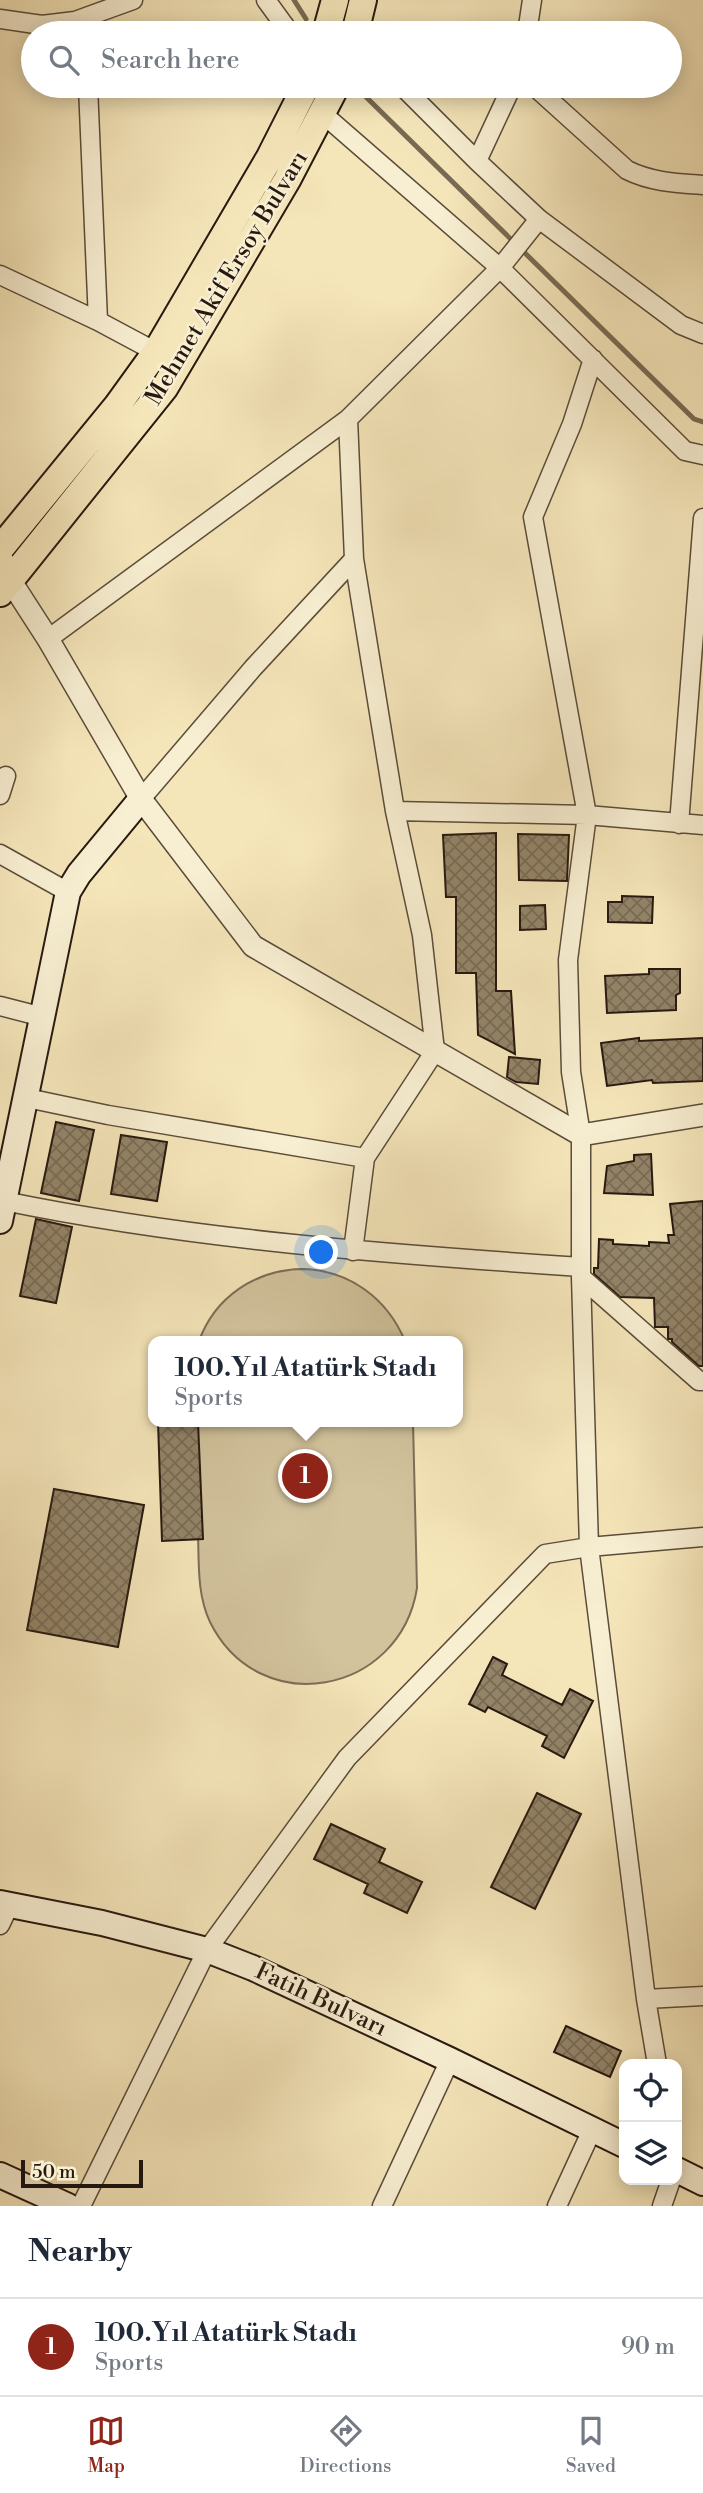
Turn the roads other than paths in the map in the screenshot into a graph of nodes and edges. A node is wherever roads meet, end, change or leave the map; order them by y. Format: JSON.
{"nodes":[{"id":1,"x":133,"y":0,"type":"edge"},
{"id":2,"x":266,"y":0,"type":"edge"},
{"id":3,"x":335,"y":0,"type":"edge"},
{"id":4,"x":363,"y":0,"type":"edge"},
{"id":5,"x":532,"y":0,"type":"edge"},
{"id":6,"x":0,"y":19,"type":"edge"},
{"id":7,"x":89,"y":21,"type":"edge"},
{"id":8,"x":281,"y":21,"type":"edge"},
{"id":9,"x":329,"y":21,"type":"edge"},
{"id":10,"x":358,"y":21,"type":"edge"},
{"id":11,"x":529,"y":21,"type":"edge"},
{"id":12,"x":21,"y":22,"type":"edge"},
{"id":13,"x":89,"y":98,"type":"edge"},
{"id":14,"x":300,"y":98,"type":"edge"},
{"id":15,"x":330,"y":98,"type":"edge"},
{"id":16,"x":413,"y":98,"type":"edge"},
{"id":17,"x":506,"y":98,"type":"edge"},
{"id":18,"x":547,"y":98,"type":"edge"},
{"id":19,"x":323,"y":114,"type":"junction"},
{"id":20,"x":477,"y":161,"type":"junction"},
{"id":21,"x":703,"y":185,"type":"edge"},
{"id":22,"x":540,"y":219,"type":"junction"},
{"id":23,"x":500,"y":268,"type":"junction"},
{"id":24,"x":0,"y":275,"type":"edge"},
{"id":25,"x":98,"y":321,"type":"junction"},
{"id":26,"x":703,"y":334,"type":"edge"},
{"id":27,"x":156,"y":352,"type":"junction"},
{"id":28,"x":593,"y":359,"type":"junction"},
{"id":29,"x":348,"y":419,"type":"junction"},
{"id":30,"x":703,"y":455,"type":"edge"},
{"id":31,"x":703,"y":518,"type":"edge"},
{"id":32,"x":0,"y":549,"type":"edge"},
{"id":33,"x":354,"y":559,"type":"junction"},
{"id":34,"x":3,"y":578,"type":"edge"},
{"id":35,"x":48,"y":639,"type":"junction"},
{"id":36,"x":6,"y":776,"type":"dead end"},
{"id":37,"x":0,"y":795,"type":"edge"},
{"id":38,"x":141,"y":799,"type":"junction"},
{"id":39,"x":395,"y":811,"type":"junction"},
{"id":40,"x":587,"y":815,"type":"junction"},
{"id":41,"x":679,"y":824,"type":"junction"},
{"id":42,"x":703,"y":825,"type":"edge"},
{"id":43,"x":0,"y":854,"type":"edge"},
{"id":44,"x":68,"y":892,"type":"junction"},
{"id":45,"x":0,"y":1006,"type":"edge"},
{"id":46,"x":43,"y":1017,"type":"junction"},
{"id":47,"x":435,"y":1051,"type":"junction"},
{"id":48,"x":27,"y":1098,"type":"junction"},
{"id":49,"x":703,"y":1115,"type":"edge"},
{"id":50,"x":581,"y":1135,"type":"junction"},
{"id":51,"x":365,"y":1158,"type":"junction"},
{"id":52,"x":2,"y":1211,"type":"edge"},
{"id":53,"x":353,"y":1251,"type":"junction"},
{"id":54,"x":581,"y":1272,"type":"junction"},
{"id":55,"x":703,"y":1381,"type":"edge"},
{"id":56,"x":703,"y":1537,"type":"edge"},
{"id":57,"x":589,"y":1547,"type":"junction"},
{"id":58,"x":3,"y":1911,"type":"edge"},
{"id":59,"x":207,"y":1950,"type":"junction"},
{"id":60,"x":703,"y":1996,"type":"edge"},
{"id":61,"x":646,"y":1999,"type":"junction"},
{"id":62,"x":656,"y":2059,"type":"edge"},
{"id":63,"x":450,"y":2060,"type":"junction"},
{"id":64,"x":593,"y":2130,"type":"junction"},
{"id":65,"x":619,"y":2143,"type":"edge"},
{"id":66,"x":682,"y":2172,"type":"edge"},
{"id":67,"x":0,"y":2175,"type":"edge"},
{"id":68,"x":703,"y":2183,"type":"edge"},
{"id":69,"x":669,"y":2185,"type":"edge"},
{"id":70,"x":68,"y":2206,"type":"edge"},
{"id":71,"x":81,"y":2206,"type":"edge"},
{"id":72,"x":382,"y":2206,"type":"edge"},
{"id":73,"x":557,"y":2206,"type":"edge"},
{"id":74,"x":662,"y":2206,"type":"edge"}],
"edges":[{"from":1,"to":7,"type":"street"},
{"from":2,"to":8,"type":"street"},
{"from":3,"to":9,"type":"main road"},
{"from":4,"to":10,"type":"main road"},
{"from":5,"to":11,"type":"street"},
{"from":6,"to":12,"type":"street"},
{"from":13,"to":25,"type":"street"},
{"from":14,"to":27,"type":"main road","name":"Mehmet Akif Ersoy Bulvarı"},
{"from":15,"to":19,"type":"main road","name":"Mehmet Akif Ersoy Bulvarı"},
{"from":16,"to":20,"type":"street"},
{"from":17,"to":20,"type":"street"},
{"from":18,"to":21,"type":"street"},
{"from":19,"to":23,"type":"street"},
{"from":19,"to":34,"type":"main road","name":"Mehmet Akif Ersoy Bulvarı"},
{"from":20,"to":22,"type":"street"},
{"from":22,"to":23,"type":"street"},
{"from":22,"to":26,"type":"street"},
{"from":23,"to":28,"type":"street"},
{"from":23,"to":29,"type":"street"},
{"from":24,"to":25,"type":"street"},
{"from":25,"to":27,"type":"street"},
{"from":27,"to":32,"type":"main road","name":"Mehmet Akif Ersoy Bulvarı"},
{"from":28,"to":30,"type":"street"},
{"from":28,"to":40,"type":"street"},
{"from":29,"to":33,"type":"street"},
{"from":29,"to":35,"type":"street"},
{"from":31,"to":41,"type":"street"},
{"from":33,"to":38,"type":"street"},
{"from":33,"to":39,"type":"street"},
{"from":34,"to":35,"type":"street"},
{"from":35,"to":38,"type":"street"},
{"from":36,"to":37,"type":"street"},
{"from":38,"to":44,"type":"main road"},
{"from":38,"to":47,"type":"street"},
{"from":39,"to":40,"type":"street"},
{"from":39,"to":47,"type":"street"},
{"from":40,"to":41,"type":"street"},
{"from":40,"to":50,"type":"street"},
{"from":41,"to":42,"type":"street"},
{"from":43,"to":44,"type":"street"},
{"from":44,"to":46,"type":"main road"},
{"from":45,"to":46,"type":"street"},
{"from":46,"to":48,"type":"main road"},
{"from":47,"to":50,"type":"street"},
{"from":47,"to":51,"type":"street"},
{"from":48,"to":51,"type":"street"},
{"from":48,"to":52,"type":"main road"},
{"from":49,"to":50,"type":"street"},
{"from":50,"to":54,"type":"street"},
{"from":51,"to":53,"type":"street"},
{"from":52,"to":53,"type":"street"},
{"from":53,"to":54,"type":"street"},
{"from":54,"to":55,"type":"street"},
{"from":54,"to":57,"type":"street"},
{"from":56,"to":57,"type":"street"},
{"from":57,"to":59,"type":"street"},
{"from":57,"to":61,"type":"street"},
{"from":58,"to":59,"type":"main road","name":"Fatih Bulvarı"},
{"from":59,"to":63,"type":"main road","name":"Fatih Bulvarı"},
{"from":59,"to":71,"type":"street"},
{"from":60,"to":61,"type":"street"},
{"from":61,"to":62,"type":"street"},
{"from":63,"to":64,"type":"main road","name":"Fatih Bulvarı"},
{"from":63,"to":72,"type":"street"},
{"from":64,"to":65,"type":"main road","name":"Fatih Bulvarı"},
{"from":64,"to":73,"type":"street"},
{"from":66,"to":68,"type":"main road"},
{"from":67,"to":70,"type":"main road"},
{"from":69,"to":74,"type":"street"}]}
